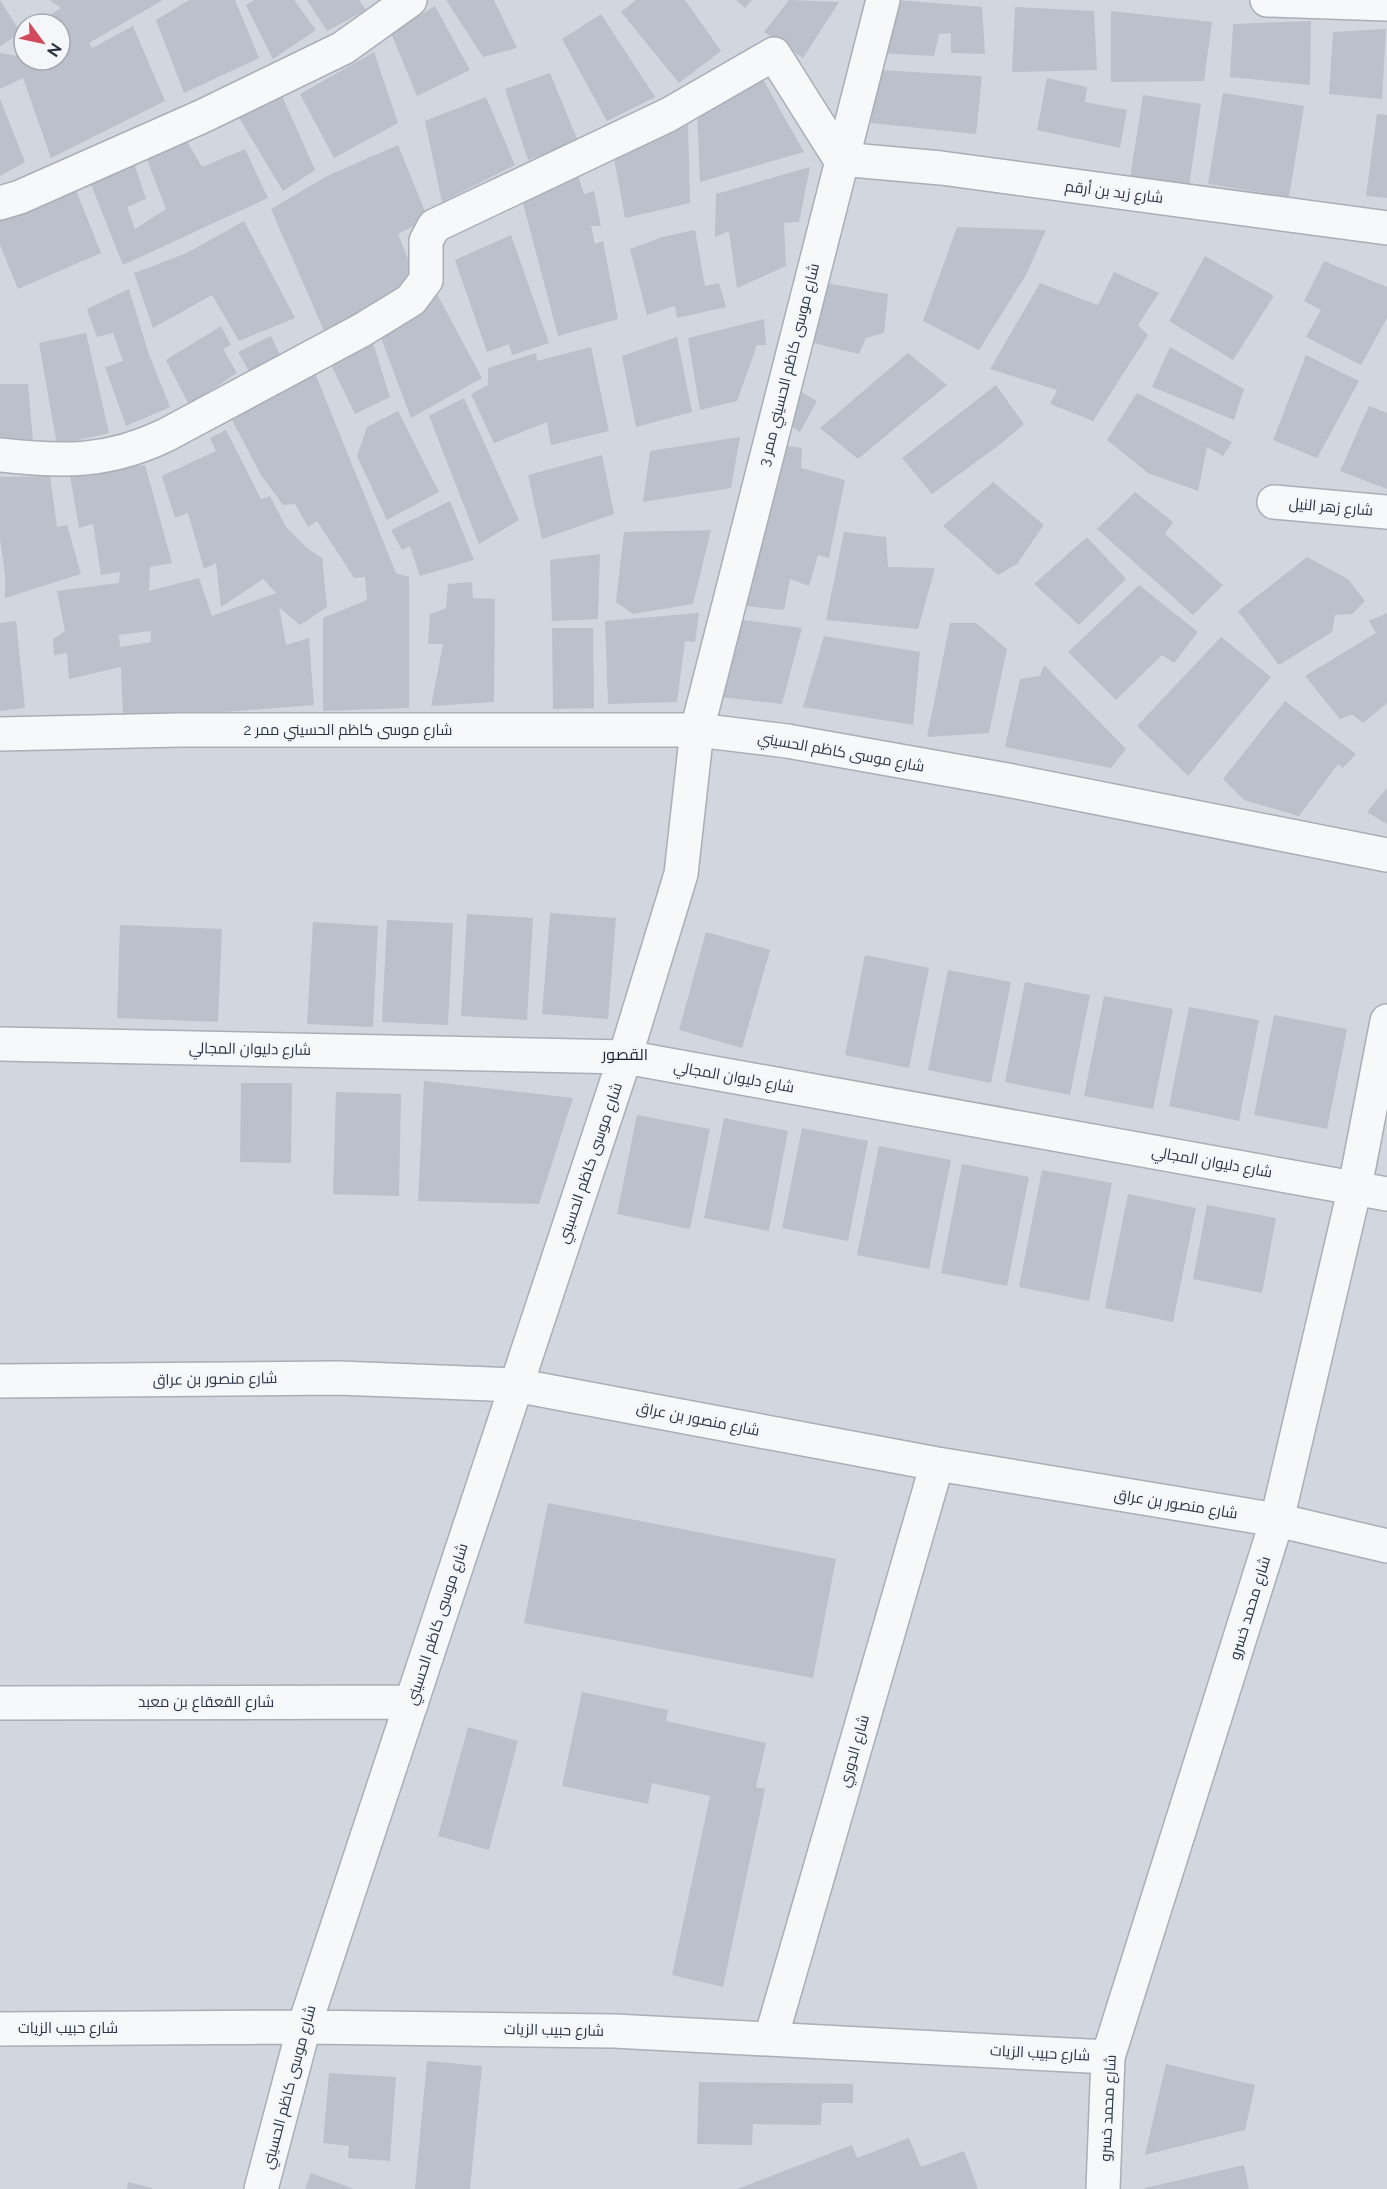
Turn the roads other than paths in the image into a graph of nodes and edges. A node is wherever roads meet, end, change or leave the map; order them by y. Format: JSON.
{"nodes":[{"id":1,"x":410,"y":0,"type":"edge"},
{"id":2,"x":883,"y":0,"type":"edge"},
{"id":3,"x":1267,"y":0,"type":"edge"},
{"id":4,"x":1387,"y":4,"type":"edge"},
{"id":5,"x":840,"y":159,"type":"junction"},
{"id":6,"x":0,"y":203,"type":"edge"},
{"id":7,"x":1387,"y":228,"type":"edge"},
{"id":8,"x":0,"y":454,"type":"edge"},
{"id":9,"x":1274,"y":501,"type":"dead end"},
{"id":10,"x":1387,"y":512,"type":"edge"},
{"id":11,"x":697,"y":730,"type":"junction"},
{"id":12,"x":0,"y":734,"type":"edge"},
{"id":13,"x":1387,"y":855,"type":"edge"},
{"id":14,"x":1387,"y":1021,"type":"edge"},
{"id":15,"x":0,"y":1044,"type":"edge"},
{"id":16,"x":626,"y":1057,"type":"junction"},
{"id":17,"x":1355,"y":1187,"type":"junction"},
{"id":18,"x":1387,"y":1194,"type":"edge"},
{"id":19,"x":0,"y":1381,"type":"edge"},
{"id":20,"x":515,"y":1385,"type":"junction"},
{"id":21,"x":937,"y":1464,"type":"junction"},
{"id":22,"x":1277,"y":1521,"type":"junction"},
{"id":23,"x":1387,"y":1546,"type":"edge"},
{"id":24,"x":0,"y":1702,"type":"edge"},
{"id":25,"x":412,"y":1702,"type":"junction"},
{"id":26,"x":304,"y":2027,"type":"junction"},
{"id":27,"x":0,"y":2029,"type":"edge"},
{"id":28,"x":771,"y":2038,"type":"junction"},
{"id":29,"x":1108,"y":2057,"type":"junction"},
{"id":30,"x":261,"y":2189,"type":"edge"},
{"id":31,"x":1103,"y":2189,"type":"edge"}],
"edges":[{"from":1,"to":6,"type":"street"},
{"from":2,"to":5,"type":"street","name":"شارع موسى كاظم الحسيني ممر 3"},
{"from":3,"to":4,"type":"street"},
{"from":5,"to":7,"type":"street","name":"شارع زيد بن أرقم"},
{"from":5,"to":8,"type":"street"},
{"from":5,"to":11,"type":"street","name":"شارع موسى كاظم الحسيني ممر 3"},
{"from":9,"to":10,"type":"street","name":"شارع زهر النيل"},
{"from":11,"to":12,"type":"street","name":"شارع موسى كاظم الحسيني ممر 2"},
{"from":11,"to":13,"type":"street","name":"شارع موسى كاظم الحسيني"},
{"from":11,"to":16,"type":"street","name":"شارع موسى كاظم الحسيني"},
{"from":14,"to":17,"type":"street","name":"شارع محمد خسرو"},
{"from":15,"to":16,"type":"street","name":"شارع دليوان المجالي"},
{"from":16,"to":17,"type":"street","name":"شارع دليوان المجالي"},
{"from":16,"to":20,"type":"street","name":"شارع موسى كاظم الحسيني"},
{"from":17,"to":18,"type":"street","name":"شارع دليوان المجالي"},
{"from":17,"to":22,"type":"street","name":"شارع محمد خسرو"},
{"from":19,"to":20,"type":"street","name":"شارع منصور بن عراق"},
{"from":20,"to":21,"type":"street","name":"شارع منصور بن عراق"},
{"from":20,"to":25,"type":"street","name":"شارع موسى كاظم الحسيني"},
{"from":21,"to":22,"type":"street","name":"شارع منصور بن عراق"},
{"from":21,"to":28,"type":"street","name":"شارع الدوري"},
{"from":22,"to":23,"type":"street","name":"شارع منصور بن عراق"},
{"from":22,"to":29,"type":"street","name":"شارع محمد خسرو"},
{"from":24,"to":25,"type":"street","name":"شارع القعقاع بن معبد"},
{"from":25,"to":26,"type":"street","name":"شارع موسى كاظم الحسيني"},
{"from":26,"to":27,"type":"street","name":"شارع حبيب الزيات"},
{"from":26,"to":28,"type":"street","name":"شارع حبيب الزيات"},
{"from":26,"to":30,"type":"street","name":"شارع موسى كاظم الحسيني"},
{"from":28,"to":29,"type":"street","name":"شارع حبيب الزيات"},
{"from":29,"to":31,"type":"street","name":"شارع محمد خسرو"}]}
